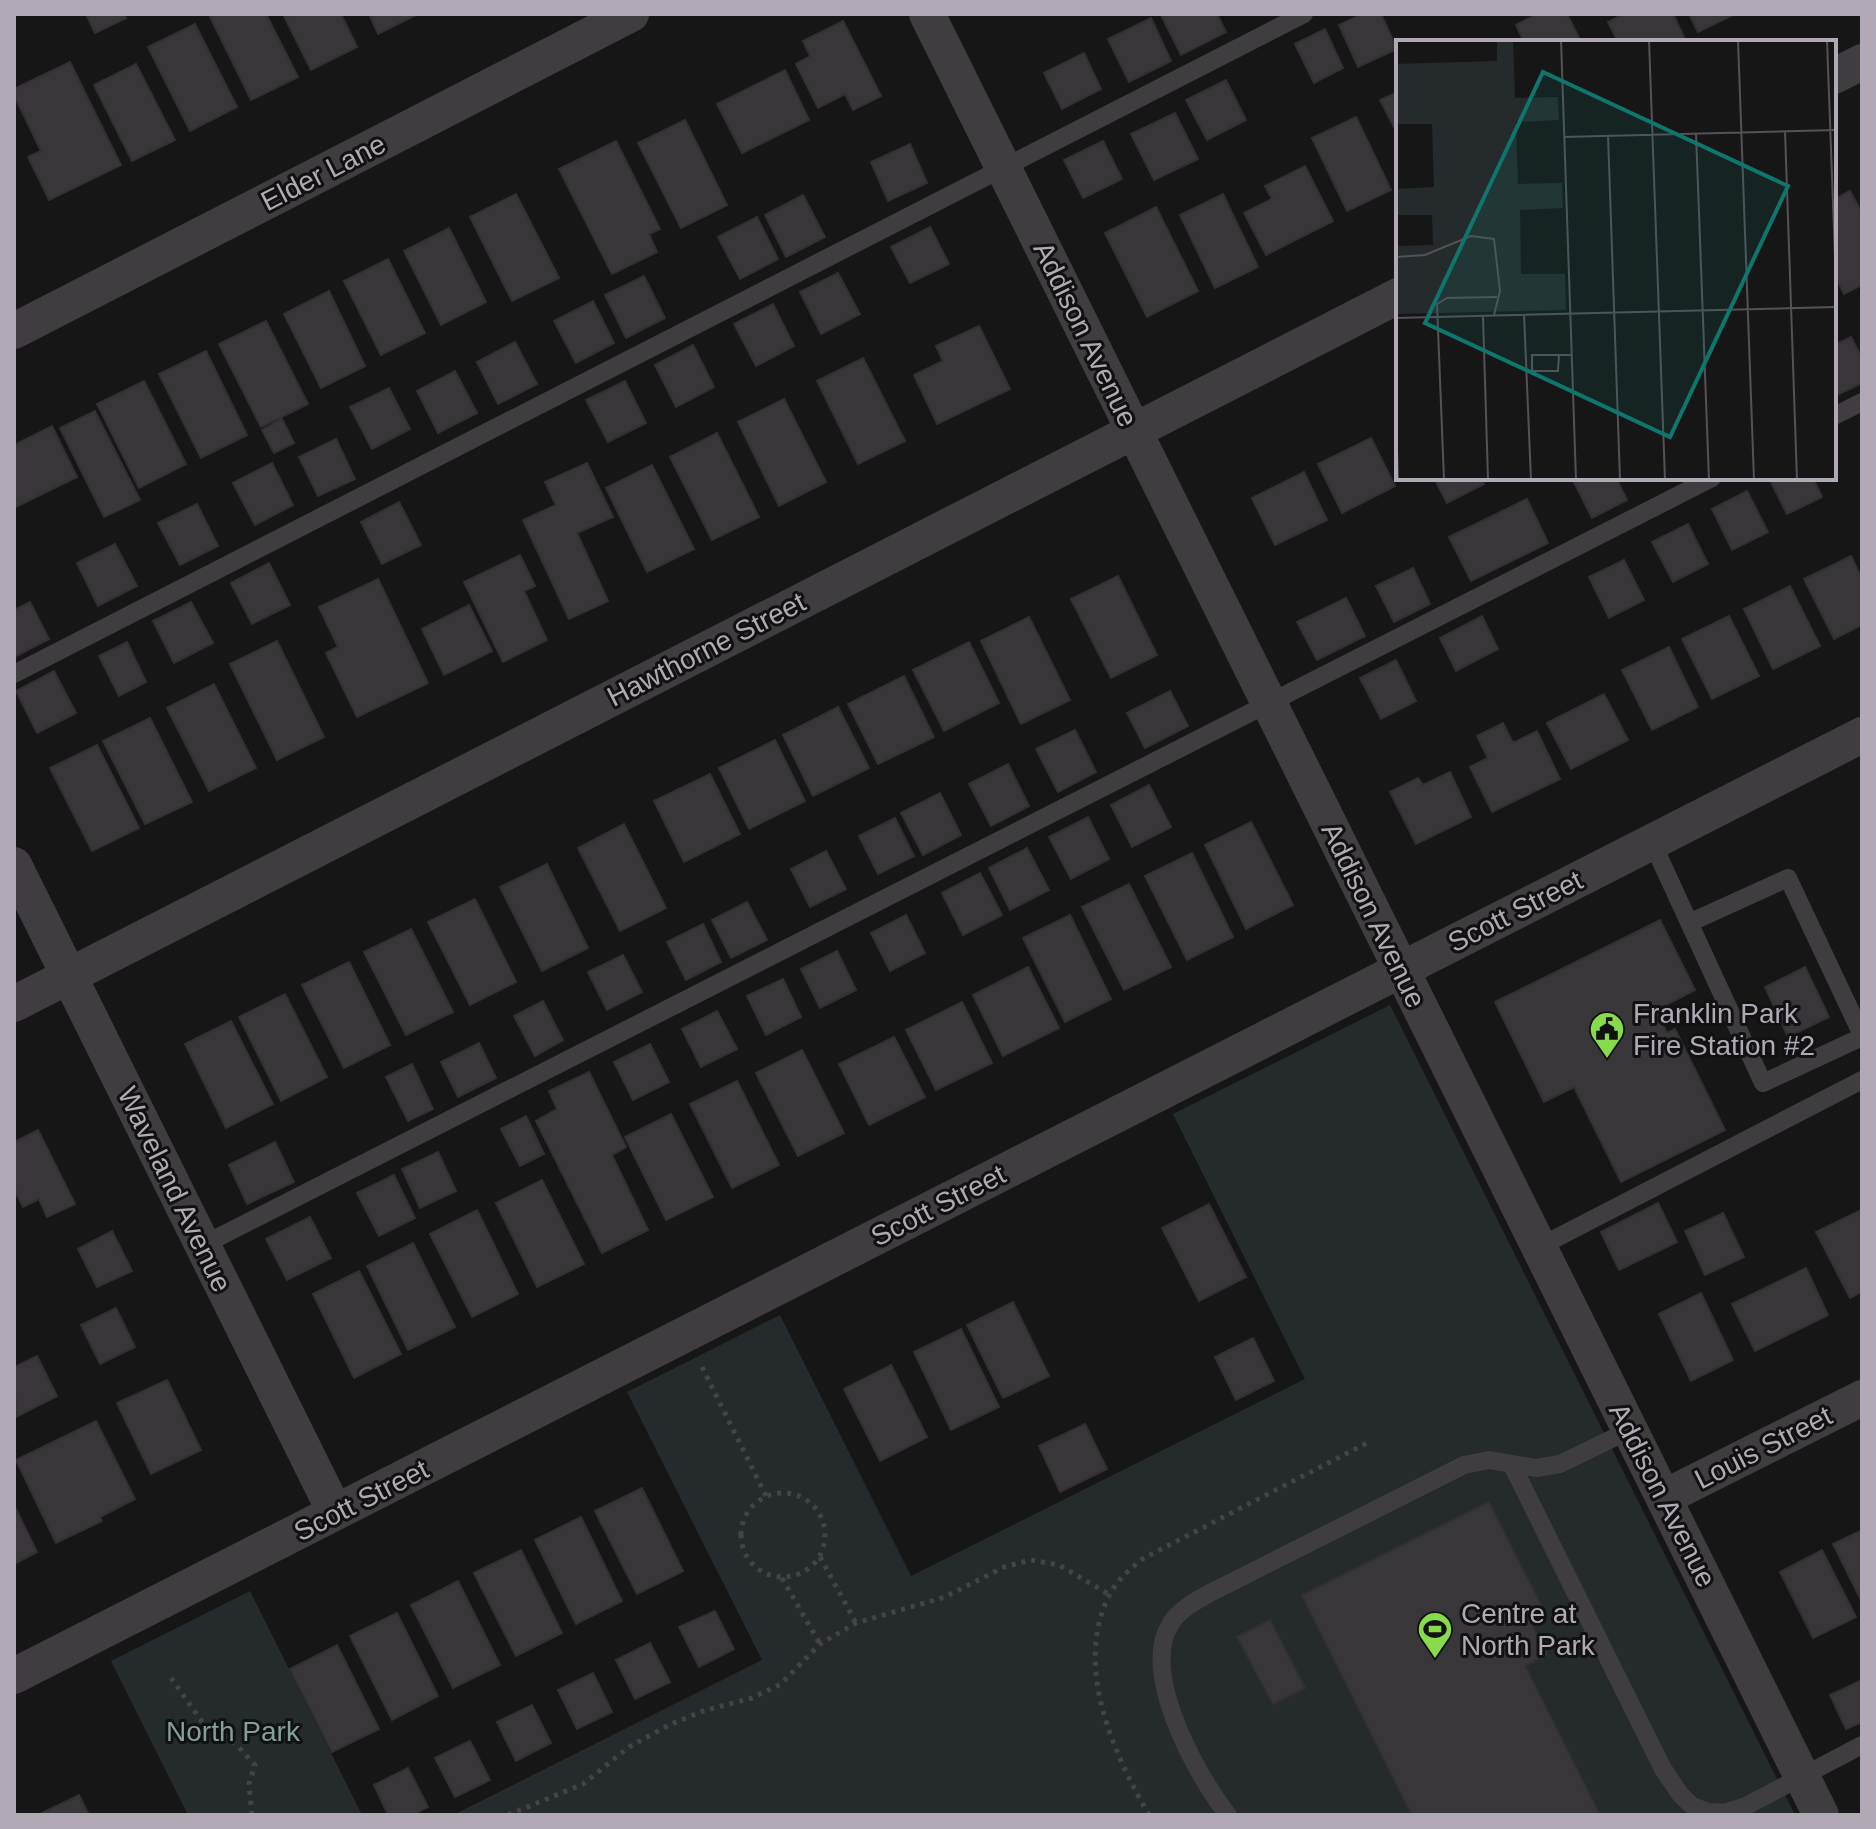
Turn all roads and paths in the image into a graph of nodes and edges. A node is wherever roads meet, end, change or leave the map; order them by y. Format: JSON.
{"nodes":[{"id":1,"x":631,"y":14,"type":"edge"},
{"id":2,"x":927,"y":14,"type":"edge"},
{"id":3,"x":1304,"y":14,"type":"edge"},
{"id":4,"x":1862,"y":62,"type":"edge"},
{"id":5,"x":1836,"y":75,"type":"edge"},
{"id":6,"x":1003,"y":168,"type":"junction"},
{"id":7,"x":1396,"y":297,"type":"edge"},
{"id":8,"x":14,"y":331,"type":"edge"},
{"id":9,"x":1862,"y":402,"type":"edge"},
{"id":10,"x":1836,"y":415,"type":"edge"},
{"id":11,"x":1133,"y":429,"type":"junction"},
{"id":12,"x":1708,"y":480,"type":"edge"},
{"id":13,"x":14,"y":674,"type":"edge"},
{"id":14,"x":1269,"y":703,"type":"junction"},
{"id":15,"x":1862,"y":735,"type":"edge"},
{"id":16,"x":1652,"y":842,"type":"junction"},
{"id":17,"x":14,"y":865,"type":"edge"},
{"id":18,"x":1689,"y":923,"type":"junction"},
{"id":19,"x":1401,"y":970,"type":"junction"},
{"id":20,"x":69,"y":975,"type":"junction"},
{"id":21,"x":14,"y":1004,"type":"edge"},
{"id":22,"x":1862,"y":1036,"type":"edge"},
{"id":23,"x":1862,"y":1080,"type":"edge"},
{"id":24,"x":203,"y":1245,"type":"junction"},
{"id":25,"x":1539,"y":1247,"type":"junction"},
{"id":26,"x":686,"y":1334,"type":"junction"},
{"id":27,"x":1862,"y":1398,"type":"edge"},
{"id":28,"x":1630,"y":1430,"type":"junction"},
{"id":29,"x":1512,"y":1465,"type":"junction"},
{"id":30,"x":766,"y":1496,"type":"junction"},
{"id":31,"x":1665,"y":1497,"type":"junction"},
{"id":32,"x":335,"y":1512,"type":"junction"},
{"id":33,"x":820,"y":1557,"type":"junction"},
{"id":34,"x":782,"y":1578,"type":"junction"},
{"id":35,"x":1110,"y":1595,"type":"dead end"},
{"id":36,"x":856,"y":1623,"type":"junction"},
{"id":37,"x":820,"y":1644,"type":"junction"},
{"id":38,"x":14,"y":1676,"type":"edge"},
{"id":39,"x":171,"y":1678,"type":"dead end"},
{"id":40,"x":1862,"y":1745,"type":"edge"},
{"id":41,"x":1802,"y":1776,"type":"junction"},
{"id":42,"x":252,"y":1815,"type":"edge"},
{"id":43,"x":508,"y":1815,"type":"edge"},
{"id":44,"x":1228,"y":1815,"type":"edge"},
{"id":45,"x":1821,"y":1815,"type":"edge"}],
"edges":[{"from":1,"to":8,"type":"street","name":"Elder Lane"},
{"from":2,"to":6,"type":"street","name":"Addison Avenue"},
{"from":3,"to":6,"type":"lane"},
{"from":4,"to":5,"type":"street"},
{"from":6,"to":11,"type":"street","name":"Addison Avenue"},
{"from":6,"to":13,"type":"lane"},
{"from":7,"to":11,"type":"street","name":"Hawthorne Street"},
{"from":9,"to":10,"type":"lane"},
{"from":11,"to":14,"type":"street","name":"Addison Avenue"},
{"from":11,"to":20,"type":"street","name":"Hawthorne Street"},
{"from":12,"to":14,"type":"lane"},
{"from":14,"to":19,"type":"street","name":"Addison Avenue"},
{"from":14,"to":24,"type":"lane"},
{"from":15,"to":16,"type":"street","name":"Scott Street"},
{"from":16,"to":18,"type":"lane"},
{"from":16,"to":19,"type":"street","name":"Scott Street"},
{"from":17,"to":20,"type":"street","name":"Waveland Avenue"},
{"from":18,"to":22,"type":"lane"},
{"from":18,"to":22,"type":"lane"},
{"from":19,"to":25,"type":"street","name":"Addison Avenue"},
{"from":19,"to":26,"type":"street","name":"Scott Street"},
{"from":20,"to":21,"type":"street","name":"Hawthorne Street"},
{"from":20,"to":24,"type":"street","name":"Waveland Avenue"},
{"from":23,"to":25,"type":"lane"},
{"from":24,"to":32,"type":"street","name":"Waveland Avenue"},
{"from":25,"to":28,"type":"street","name":"Addison Avenue"},
{"from":26,"to":30,"type":"path"},
{"from":26,"to":32,"type":"street","name":"Scott Street"},
{"from":27,"to":31,"type":"street","name":"Louis Street"},
{"from":28,"to":29,"type":"lane"},
{"from":28,"to":31,"type":"street","name":"Addison Avenue"},
{"from":29,"to":41,"type":"lane"},
{"from":29,"to":44,"type":"lane"},
{"from":30,"to":33,"type":"path"},
{"from":30,"to":34,"type":"path"},
{"from":31,"to":41,"type":"street","name":"Addison Avenue"},
{"from":32,"to":38,"type":"street","name":"Scott Street"},
{"from":33,"to":34,"type":"path"},
{"from":33,"to":36,"type":"path"},
{"from":34,"to":37,"type":"path"},
{"from":35,"to":36,"type":"path"},
{"from":36,"to":37,"type":"path"},
{"from":37,"to":43,"type":"path"},
{"from":39,"to":42,"type":"path"},
{"from":40,"to":41,"type":"lane"},
{"from":41,"to":45,"type":"street","name":"Addison Avenue"}]}
